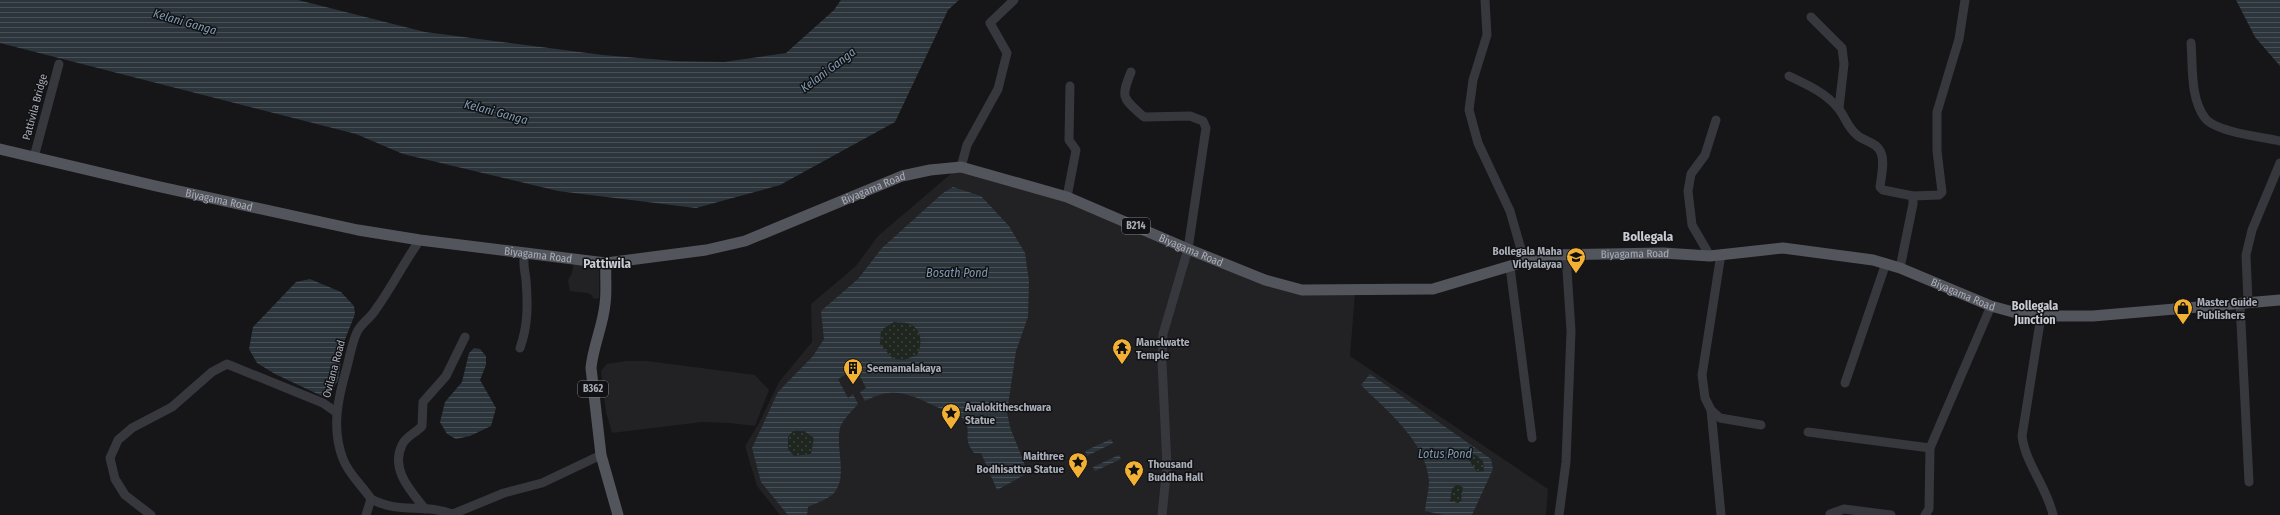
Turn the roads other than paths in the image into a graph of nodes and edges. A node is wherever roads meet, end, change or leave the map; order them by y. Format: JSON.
{"nodes":[{"id":1,"x":1014,"y":0,"type":"edge"},
{"id":2,"x":1485,"y":0,"type":"edge"},
{"id":3,"x":1965,"y":0,"type":"edge"},
{"id":4,"x":1811,"y":17,"type":"dead end"},
{"id":5,"x":2191,"y":43,"type":"dead end"},
{"id":6,"x":59,"y":64,"type":"dead end"},
{"id":7,"x":1131,"y":72,"type":"dead end"},
{"id":8,"x":1789,"y":76,"type":"dead end"},
{"id":9,"x":1070,"y":86,"type":"dead end"},
{"id":10,"x":1839,"y":108,"type":"junction"},
{"id":11,"x":1716,"y":120,"type":"dead end"},
{"id":12,"x":2280,"y":141,"type":"edge"},
{"id":13,"x":0,"y":149,"type":"edge"},
{"id":14,"x":34,"y":157,"type":"junction"},
{"id":15,"x":2280,"y":163,"type":"edge"},
{"id":16,"x":961,"y":167,"type":"junction"},
{"id":17,"x":1913,"y":196,"type":"junction"},
{"id":18,"x":1067,"y":197,"type":"junction"},
{"id":19,"x":420,"y":240,"type":"junction"},
{"id":20,"x":1188,"y":249,"type":"junction"},
{"id":21,"x":525,"y":253,"type":"junction"},
{"id":22,"x":1566,"y":255,"type":"junction"},
{"id":23,"x":1715,"y":255,"type":"junction"},
{"id":24,"x":606,"y":263,"type":"junction"},
{"id":25,"x":1524,"y":263,"type":"junction"},
{"id":26,"x":1886,"y":263,"type":"junction"},
{"id":27,"x":1510,"y":267,"type":"junction"},
{"id":28,"x":1900,"y":268,"type":"junction"},
{"id":29,"x":2280,"y":300,"type":"edge"},
{"id":30,"x":2244,"y":302,"type":"junction"},
{"id":31,"x":1991,"y":306,"type":"junction"},
{"id":32,"x":2041,"y":316,"type":"junction"},
{"id":33,"x":465,"y":337,"type":"dead end"},
{"id":34,"x":520,"y":348,"type":"dead end"},
{"id":35,"x":1845,"y":383,"type":"dead end"},
{"id":36,"x":1711,"y":410,"type":"junction"},
{"id":37,"x":336,"y":412,"type":"junction"},
{"id":38,"x":1761,"y":425,"type":"dead end"},
{"id":39,"x":1808,"y":432,"type":"dead end"},
{"id":40,"x":1532,"y":438,"type":"dead end"},
{"id":41,"x":1930,"y":448,"type":"junction"},
{"id":42,"x":601,"y":455,"type":"junction"},
{"id":43,"x":2249,"y":482,"type":"dead end"},
{"id":44,"x":371,"y":499,"type":"junction"},
{"id":45,"x":425,"y":509,"type":"junction"},
{"id":46,"x":454,"y":514,"type":"edge"},
{"id":47,"x":1830,"y":514,"type":"edge"},
{"id":48,"x":151,"y":515,"type":"edge"},
{"id":49,"x":366,"y":515,"type":"edge"},
{"id":50,"x":618,"y":515,"type":"edge"},
{"id":51,"x":1162,"y":515,"type":"edge"},
{"id":52,"x":1558,"y":515,"type":"edge"},
{"id":53,"x":1721,"y":515,"type":"edge"},
{"id":54,"x":1891,"y":515,"type":"edge"},
{"id":55,"x":1925,"y":515,"type":"edge"},
{"id":56,"x":2053,"y":515,"type":"edge"}],
"edges":[{"from":1,"to":16,"type":"street"},
{"from":2,"to":25,"type":"street"},
{"from":3,"to":17,"type":"street"},
{"from":4,"to":10,"type":"street"},
{"from":5,"to":12,"type":"street"},
{"from":6,"to":14,"type":"street","name":"Pattivila Bridge"},
{"from":7,"to":20,"type":"street"},
{"from":8,"to":10,"type":"street"},
{"from":9,"to":18,"type":"street"},
{"from":10,"to":17,"type":"street"},
{"from":11,"to":23,"type":"street"},
{"from":13,"to":14,"type":"main road","name":"Biyagama Road","number":"B214"},
{"from":14,"to":19,"type":"main road","name":"Biyagama Road","number":"B214"},
{"from":15,"to":30,"type":"street"},
{"from":16,"to":18,"type":"main road","name":"Biyagama Road","number":"B214"},
{"from":16,"to":24,"type":"main road","name":"Biyagama Road","number":"B214"},
{"from":17,"to":28,"type":"street"},
{"from":18,"to":20,"type":"main road","name":"Biyagama Road","number":"B214"},
{"from":19,"to":21,"type":"main road","name":"Biyagama Road","number":"B214"},
{"from":19,"to":37,"type":"street","name":"Ovilana Road"},
{"from":20,"to":27,"type":"main road","name":"Biyagama Road","number":"B214"},
{"from":20,"to":51,"type":"street"},
{"from":21,"to":24,"type":"main road","name":"Biyagama Road","number":"B214"},
{"from":21,"to":34,"type":"street"},
{"from":22,"to":23,"type":"main road","name":"Biyagama Road","number":"B214"},
{"from":22,"to":25,"type":"main road","name":"Biyagama Road","number":"B214"},
{"from":22,"to":52,"type":"street"},
{"from":23,"to":26,"type":"main road","name":"Biyagama Road","number":"B214"},
{"from":23,"to":36,"type":"street"},
{"from":24,"to":42,"type":"main road","number":"B362"},
{"from":25,"to":27,"type":"main road","name":"Biyagama Road","number":"B214"},
{"from":26,"to":28,"type":"main road","name":"Biyagama Road","number":"B214"},
{"from":26,"to":35,"type":"street"},
{"from":27,"to":40,"type":"street"},
{"from":28,"to":31,"type":"main road","name":"Biyagama Road","number":"B214"},
{"from":29,"to":30,"type":"main road","name":"Biyagama Road","number":"B214"},
{"from":30,"to":32,"type":"main road","name":"Biyagama Road","number":"B214"},
{"from":30,"to":43,"type":"street"},
{"from":31,"to":32,"type":"main road","name":"Biyagama Road","number":"B214"},
{"from":31,"to":41,"type":"street"},
{"from":32,"to":56,"type":"street"},
{"from":33,"to":45,"type":"street"},
{"from":36,"to":38,"type":"street"},
{"from":36,"to":53,"type":"street"},
{"from":37,"to":44,"type":"street","name":"Ovilana Road"},
{"from":37,"to":48,"type":"street"},
{"from":39,"to":41,"type":"street"},
{"from":41,"to":55,"type":"street"},
{"from":42,"to":46,"type":"street"},
{"from":42,"to":50,"type":"main road","number":"B362"},
{"from":44,"to":45,"type":"street","name":"Ovilana Road"},
{"from":44,"to":49,"type":"street"},
{"from":45,"to":46,"type":"street"},
{"from":47,"to":54,"type":"street"}]}
